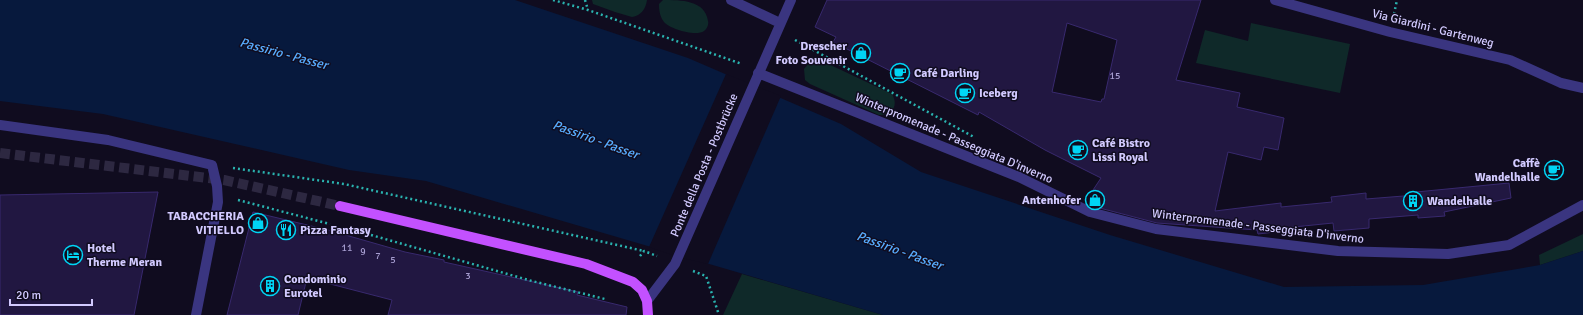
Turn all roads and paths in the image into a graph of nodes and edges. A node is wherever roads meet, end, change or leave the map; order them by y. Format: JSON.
{"nodes":[{"id":1,"x":553,"y":0,"type":"edge"},
{"id":2,"x":585,"y":0,"type":"edge"},
{"id":3,"x":730,"y":0,"type":"edge"},
{"id":4,"x":790,"y":0,"type":"edge"},
{"id":5,"x":1275,"y":0,"type":"edge"},
{"id":6,"x":588,"y":10,"type":"junction"},
{"id":7,"x":779,"y":27,"type":"junction"},
{"id":8,"x":759,"y":71,"type":"junction"},
{"id":9,"x":1583,"y":88,"type":"edge"},
{"id":10,"x":0,"y":125,"type":"edge"},
{"id":11,"x":976,"y":139,"type":"dead end"},
{"id":12,"x":212,"y":165,"type":"junction"},
{"id":13,"x":218,"y":199,"type":"junction"},
{"id":14,"x":1583,"y":205,"type":"edge"},
{"id":15,"x":340,"y":206,"type":"tunnel mouth"},
{"id":16,"x":334,"y":225,"type":"dead end"},
{"id":17,"x":365,"y":233,"type":"dead end"},
{"id":18,"x":644,"y":251,"type":"junction"},
{"id":19,"x":648,"y":252,"type":"dead end"},
{"id":20,"x":640,"y":256,"type":"dead end"},
{"id":21,"x":706,"y":276,"type":"dead end"},
{"id":22,"x":605,"y":299,"type":"dead end"},
{"id":23,"x":647,"y":301,"type":"junction"},
{"id":24,"x":196,"y":315,"type":"edge"},
{"id":25,"x":648,"y":315,"type":"edge"},
{"id":26,"x":719,"y":315,"type":"edge"}],
"edges":[{"from":1,"to":6,"type":"path"},
{"from":2,"to":6,"type":"path"},
{"from":3,"to":7,"type":"street"},
{"from":4,"to":7,"type":"street","name":"Ponte della Posta - Postbrücke"},
{"from":5,"to":9,"type":"street","name":"Via Giardini - Gartenweg"},
{"from":6,"to":8,"type":"path"},
{"from":7,"to":8,"type":"street","name":"Ponte della Posta - Postbrücke"},
{"from":7,"to":11,"type":"path"},
{"from":8,"to":14,"type":"street","name":"Winterpromenade - Passeggiata D'inverno"},
{"from":8,"to":23,"type":"street","name":"Ponte della Posta - Postbrücke"},
{"from":10,"to":12,"type":"street"},
{"from":12,"to":13,"type":"street"},
{"from":12,"to":18,"type":"path"},
{"from":13,"to":16,"type":"path"},
{"from":13,"to":24,"type":"street"},
{"from":15,"to":23,"type":"main road"},
{"from":17,"to":22,"type":"path"},
{"from":18,"to":19,"type":"path"},
{"from":18,"to":20,"type":"path"},
{"from":21,"to":26,"type":"path"},
{"from":23,"to":25,"type":"main road"}]}
